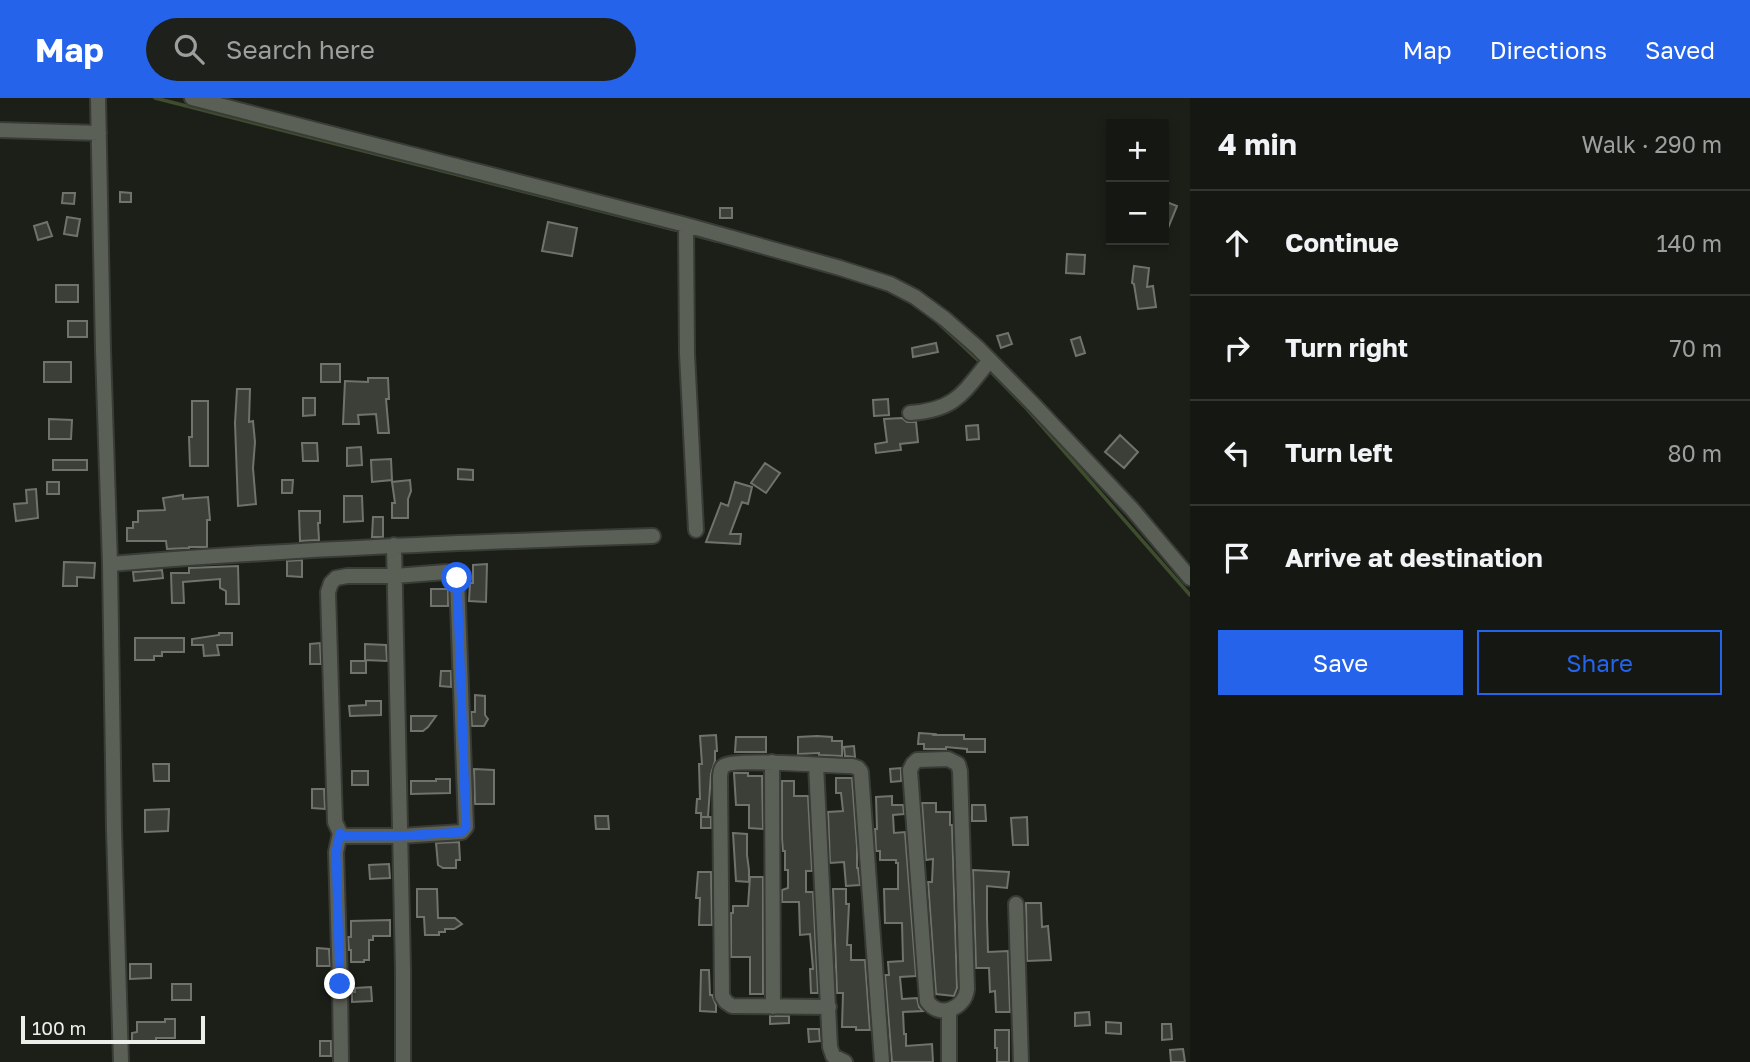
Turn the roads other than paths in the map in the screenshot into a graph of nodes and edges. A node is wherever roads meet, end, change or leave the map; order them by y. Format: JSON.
{"nodes":[{"id":1,"x":98,"y":98,"type":"edge"},
{"id":2,"x":192,"y":98,"type":"edge"},
{"id":3,"x":0,"y":130,"type":"edge"},
{"id":4,"x":99,"y":133,"type":"junction"},
{"id":5,"x":686,"y":225,"type":"junction"},
{"id":6,"x":990,"y":360,"type":"junction"},
{"id":7,"x":910,"y":413,"type":"dead end"},
{"id":8,"x":696,"y":530,"type":"dead end"},
{"id":9,"x":653,"y":536,"type":"dead end"},
{"id":10,"x":394,"y":545,"type":"junction"},
{"id":11,"x":110,"y":564,"type":"junction"},
{"id":12,"x":395,"y":576,"type":"junction"},
{"id":13,"x":1190,"y":578,"type":"edge"},
{"id":14,"x":772,"y":762,"type":"junction"},
{"id":15,"x":816,"y":765,"type":"junction"},
{"id":16,"x":340,"y":833,"type":"junction"},
{"id":17,"x":400,"y":836,"type":"junction"},
{"id":18,"x":1016,"y":904,"type":"dead end"},
{"id":19,"x":773,"y":1007,"type":"junction"},
{"id":20,"x":829,"y":1007,"type":"junction"},
{"id":21,"x":949,"y":1010,"type":"junction"},
{"id":22,"x":121,"y":1062,"type":"edge"},
{"id":23,"x":341,"y":1062,"type":"edge"},
{"id":24,"x":403,"y":1062,"type":"edge"},
{"id":25,"x":845,"y":1062,"type":"edge"},
{"id":26,"x":881,"y":1062,"type":"edge"},
{"id":27,"x":949,"y":1062,"type":"edge"},
{"id":28,"x":1021,"y":1062,"type":"edge"}],
"edges":[{"from":1,"to":4,"type":"street"},
{"from":2,"to":5,"type":"street"},
{"from":3,"to":4,"type":"street"},
{"from":4,"to":11,"type":"street"},
{"from":5,"to":6,"type":"street"},
{"from":5,"to":8,"type":"street"},
{"from":6,"to":7,"type":"street"},
{"from":6,"to":13,"type":"street"},
{"from":9,"to":10,"type":"street"},
{"from":10,"to":11,"type":"street"},
{"from":10,"to":12,"type":"street"},
{"from":11,"to":22,"type":"street"},
{"from":12,"to":16,"type":"street"},
{"from":12,"to":17,"type":"street"},
{"from":12,"to":17,"type":"street"},
{"from":14,"to":15,"type":"street"},
{"from":14,"to":19,"type":"street"},
{"from":14,"to":19,"type":"street"},
{"from":15,"to":20,"type":"street"},
{"from":15,"to":26,"type":"street"},
{"from":16,"to":17,"type":"street"},
{"from":16,"to":23,"type":"street"},
{"from":17,"to":24,"type":"street"},
{"from":18,"to":28,"type":"street"},
{"from":19,"to":20,"type":"street"},
{"from":20,"to":25,"type":"street"},
{"from":21,"to":21,"type":"street"},
{"from":21,"to":27,"type":"street"}]}
